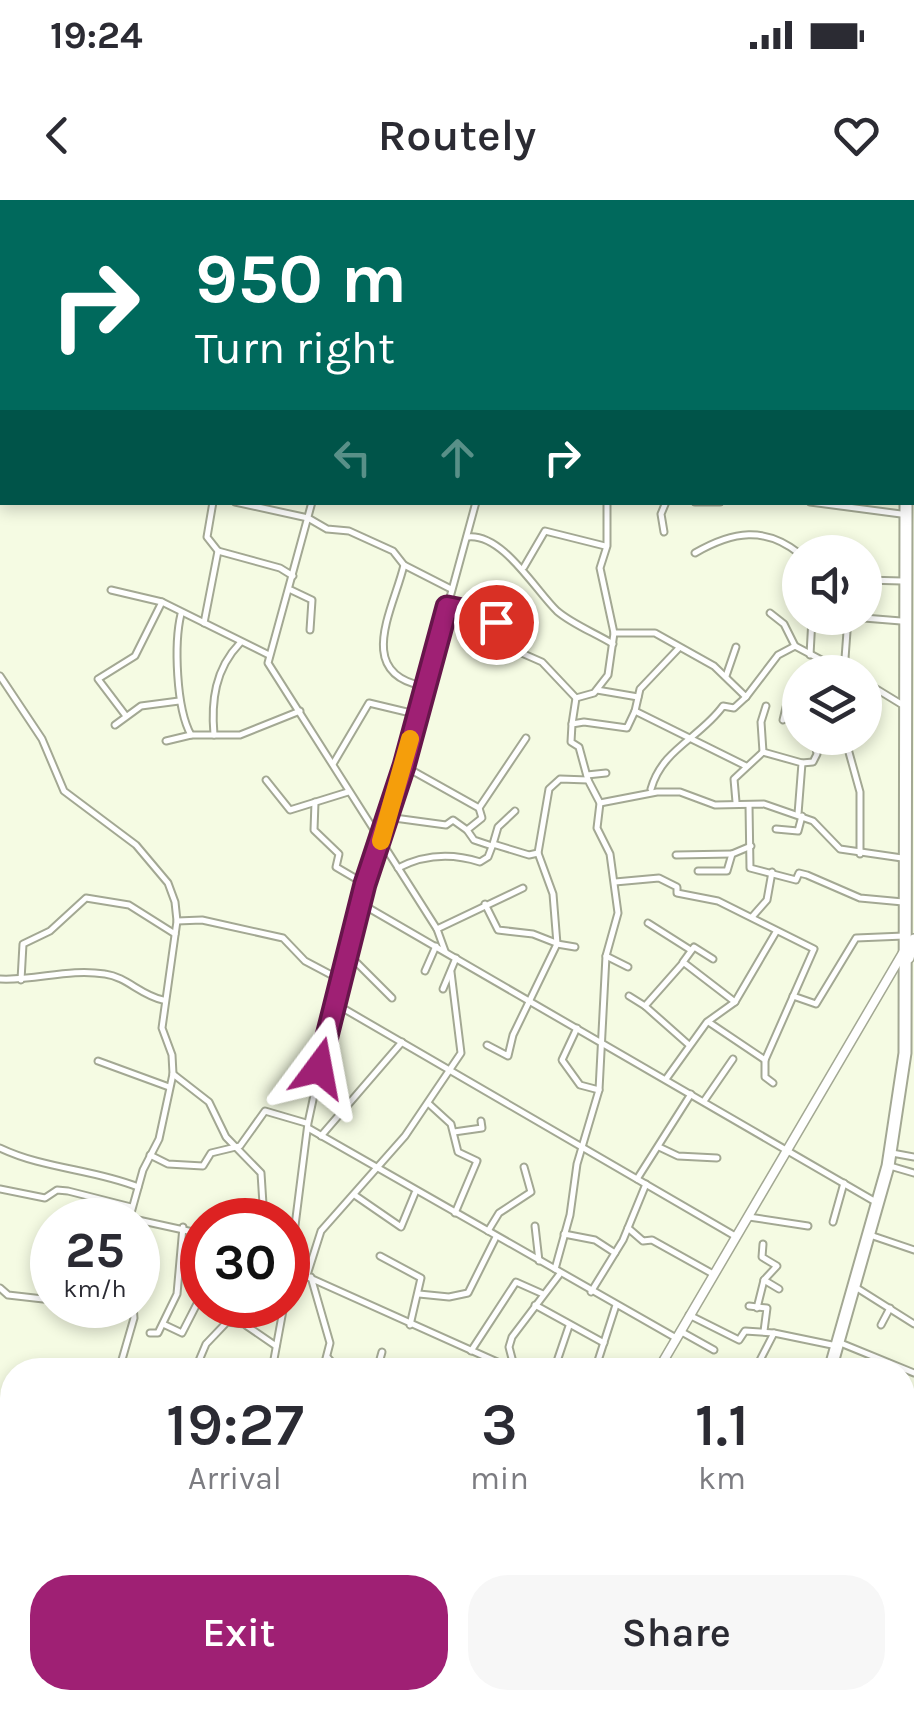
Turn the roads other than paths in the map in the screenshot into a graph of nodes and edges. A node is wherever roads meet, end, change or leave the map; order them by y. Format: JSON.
{"nodes":[{"id":1,"x":213,"y":505,"type":"edge"},
{"id":2,"x":249,"y":505,"type":"edge"},
{"id":3,"x":311,"y":505,"type":"edge"},
{"id":4,"x":474,"y":505,"type":"edge"},
{"id":5,"x":607,"y":505,"type":"edge"},
{"id":6,"x":665,"y":505,"type":"edge"},
{"id":7,"x":864,"y":505,"type":"edge"},
{"id":8,"x":903,"y":506,"type":"edge"},
{"id":9,"x":308,"y":518,"type":"junction"},
{"id":10,"x":664,"y":532,"type":"dead end"},
{"id":11,"x":910,"y":535,"type":"edge"},
{"id":12,"x":466,"y":537,"type":"junction"},
{"id":13,"x":782,"y":543,"type":"edge"},
{"id":14,"x":607,"y":546,"type":"junction"},
{"id":15,"x":218,"y":551,"type":"junction"},
{"id":16,"x":695,"y":552,"type":"dead end"},
{"id":17,"x":404,"y":564,"type":"junction"},
{"id":18,"x":524,"y":567,"type":"junction"},
{"id":19,"x":293,"y":576,"type":"junction"},
{"id":20,"x":882,"y":580,"type":"edge"},
{"id":21,"x":902,"y":581,"type":"junction"},
{"id":22,"x":451,"y":589,"type":"junction"},
{"id":23,"x":111,"y":590,"type":"dead end"},
{"id":24,"x":291,"y":590,"type":"junction"},
{"id":25,"x":162,"y":602,"type":"junction"},
{"id":26,"x":447,"y":607,"type":"junction"},
{"id":27,"x":770,"y":613,"type":"dead end"},
{"id":28,"x":181,"y":614,"type":"junction"},
{"id":29,"x":906,"y":615,"type":"edge"},
{"id":30,"x":204,"y":624,"type":"junction"},
{"id":31,"x":310,"y":630,"type":"dead end"},
{"id":32,"x":614,"y":633,"type":"junction"},
{"id":33,"x":811,"y":635,"type":"edge"},
{"id":34,"x":240,"y":644,"type":"junction"},
{"id":35,"x":613,"y":644,"type":"junction"},
{"id":36,"x":795,"y":646,"type":"junction"},
{"id":37,"x":736,"y":647,"type":"dead end"},
{"id":38,"x":678,"y":649,"type":"junction"},
{"id":39,"x":268,"y":655,"type":"junction"},
{"id":40,"x":810,"y":655,"type":"joint"},
{"id":41,"x":726,"y":676,"type":"junction"},
{"id":42,"x":1,"y":678,"type":"edge"},
{"id":43,"x":423,"y":686,"type":"junction"},
{"id":44,"x":596,"y":690,"type":"junction"},
{"id":45,"x":882,"y":693,"type":"edge"},
{"id":46,"x":638,"y":697,"type":"junction"},
{"id":47,"x":576,"y":698,"type":"junction"},
{"id":48,"x":746,"y":698,"type":"junction"},
{"id":49,"x":179,"y":702,"type":"junction"},
{"id":50,"x":766,"y":706,"type":"dead end"},
{"id":51,"x":907,"y":708,"type":"edge"},
{"id":52,"x":300,"y":711,"type":"junction"},
{"id":53,"x":635,"y":711,"type":"junction"},
{"id":54,"x":415,"y":714,"type":"junction"},
{"id":55,"x":126,"y":716,"type":"junction"},
{"id":56,"x":572,"y":724,"type":"junction"},
{"id":57,"x":115,"y":725,"type":"dead end"},
{"id":58,"x":192,"y":735,"type":"junction"},
{"id":59,"x":214,"y":735,"type":"junction"},
{"id":60,"x":526,"y":738,"type":"dead end"},
{"id":61,"x":693,"y":738,"type":"junction"},
{"id":62,"x":166,"y":741,"type":"dead end"},
{"id":63,"x":763,"y":752,"type":"junction"},
{"id":64,"x":816,"y":755,"type":"edge"},
{"id":65,"x":850,"y":755,"type":"edge"},
{"id":66,"x":802,"y":763,"type":"junction"},
{"id":67,"x":333,"y":764,"type":"junction"},
{"id":68,"x":404,"y":766,"type":"junction"},
{"id":69,"x":746,"y":766,"type":"junction"},
{"id":70,"x":606,"y":773,"type":"dead end"},
{"id":71,"x":588,"y":778,"type":"junction"},
{"id":72,"x":266,"y":780,"type":"dead end"},
{"id":73,"x":650,"y":789,"type":"dead end"},
{"id":74,"x":348,"y":792,"type":"junction"},
{"id":75,"x":315,"y":802,"type":"junction"},
{"id":76,"x":736,"y":802,"type":"junction"},
{"id":77,"x":600,"y":803,"type":"junction"},
{"id":78,"x":749,"y":804,"type":"junction"},
{"id":79,"x":479,"y":808,"type":"junction"},
{"id":80,"x":515,"y":810,"type":"dead end"},
{"id":81,"x":800,"y":814,"type":"junction"},
{"id":82,"x":387,"y":817,"type":"junction"},
{"id":83,"x":776,"y":829,"type":"dead end"},
{"id":84,"x":467,"y":830,"type":"junction"},
{"id":85,"x":380,"y":842,"type":"junction"},
{"id":86,"x":492,"y":844,"type":"junction"},
{"id":87,"x":751,"y":846,"type":"junction"},
{"id":88,"x":538,"y":853,"type":"junction"},
{"id":89,"x":732,"y":854,"type":"junction"},
{"id":90,"x":860,"y":854,"type":"junction"},
{"id":91,"x":676,"y":856,"type":"dead end"},
{"id":92,"x":903,"y":858,"type":"junction"},
{"id":93,"x":398,"y":868,"type":"junction"},
{"id":94,"x":698,"y":871,"type":"dead end"},
{"id":95,"x":772,"y":872,"type":"junction"},
{"id":96,"x":615,"y":882,"type":"junction"},
{"id":97,"x":365,"y":884,"type":"junction"},
{"id":98,"x":523,"y":888,"type":"dead end"},
{"id":99,"x":360,"y":903,"type":"junction"},
{"id":100,"x":485,"y":904,"type":"junction"},
{"id":101,"x":908,"y":910,"type":"edge"},
{"id":102,"x":752,"y":917,"type":"junction"},
{"id":103,"x":177,"y":921,"type":"junction"},
{"id":104,"x":648,"y":922,"type":"dead end"},
{"id":105,"x":438,"y":928,"type":"junction"},
{"id":106,"x":776,"y":932,"type":"junction"},
{"id":107,"x":176,"y":934,"type":"junction"},
{"id":108,"x":909,"y":937,"type":"edge"},
{"id":109,"x":557,"y":943,"type":"junction"},
{"id":110,"x":436,"y":946,"type":"junction"},
{"id":111,"x":575,"y":947,"type":"dead end"},
{"id":112,"x":690,"y":949,"type":"junction"},
{"id":113,"x":445,"y":950,"type":"junction"},
{"id":114,"x":346,"y":954,"type":"junction"},
{"id":115,"x":906,"y":955,"type":"junction"},
{"id":116,"x":606,"y":956,"type":"junction"},
{"id":117,"x":456,"y":958,"type":"junction"},
{"id":118,"x":713,"y":958,"type":"dead end"},
{"id":119,"x":683,"y":962,"type":"junction"},
{"id":120,"x":628,"y":968,"type":"dead end"},
{"id":121,"x":425,"y":972,"type":"dead end"},
{"id":122,"x":451,"y":972,"type":"junction"},
{"id":123,"x":0,"y":979,"type":"edge"},
{"id":124,"x":339,"y":979,"type":"junction"},
{"id":125,"x":21,"y":980,"type":"junction"},
{"id":126,"x":443,"y":989,"type":"dead end"},
{"id":127,"x":629,"y":996,"type":"dead end"},
{"id":128,"x":793,"y":996,"type":"junction"},
{"id":129,"x":392,"y":998,"type":"dead end"},
{"id":130,"x":163,"y":1000,"type":"junction"},
{"id":131,"x":532,"y":1000,"type":"junction"},
{"id":132,"x":334,"y":1002,"type":"junction"},
{"id":133,"x":734,"y":1002,"type":"junction"},
{"id":134,"x":645,"y":1006,"type":"junction"},
{"id":135,"x":716,"y":1021,"type":"junction"},
{"id":136,"x":576,"y":1028,"type":"junction"},
{"id":137,"x":598,"y":1040,"type":"junction"},
{"id":138,"x":402,"y":1042,"type":"junction"},
{"id":139,"x":487,"y":1044,"type":"dead end"},
{"id":140,"x":689,"y":1045,"type":"junction"},
{"id":141,"x":910,"y":1054,"type":"edge"},
{"id":142,"x":733,"y":1058,"type":"dead end"},
{"id":143,"x":765,"y":1060,"type":"junction"},
{"id":144,"x":98,"y":1061,"type":"dead end"},
{"id":145,"x":448,"y":1070,"type":"junction"},
{"id":146,"x":173,"y":1074,"type":"junction"},
{"id":147,"x":666,"y":1079,"type":"junction"},
{"id":148,"x":773,"y":1082,"type":"dead end"},
{"id":149,"x":907,"y":1085,"type":"edge"},
{"id":150,"x":170,"y":1086,"type":"junction"},
{"id":151,"x":599,"y":1090,"type":"junction"},
{"id":152,"x":691,"y":1094,"type":"junction"},
{"id":153,"x":704,"y":1101,"type":"junction"},
{"id":154,"x":428,"y":1103,"type":"junction"},
{"id":155,"x":481,"y":1121,"type":"dead end"},
{"id":156,"x":308,"y":1126,"type":"junction"},
{"id":157,"x":454,"y":1132,"type":"junction"},
{"id":158,"x":320,"y":1136,"type":"junction"},
{"id":159,"x":582,"y":1145,"type":"junction"},
{"id":160,"x":232,"y":1146,"type":"junction"},
{"id":161,"x":660,"y":1147,"type":"junction"},
{"id":162,"x":0,"y":1148,"type":"edge"},
{"id":163,"x":788,"y":1149,"type":"junction"},
{"id":164,"x":150,"y":1155,"type":"junction"},
{"id":165,"x":914,"y":1157,"type":"edge"},
{"id":166,"x":717,"y":1158,"type":"dead end"},
{"id":167,"x":889,"y":1159,"type":"junction"},
{"id":168,"x":524,"y":1167,"type":"dead end"},
{"id":169,"x":377,"y":1170,"type":"junction"},
{"id":170,"x":914,"y":1173,"type":"edge"},
{"id":171,"x":637,"y":1178,"type":"junction"},
{"id":172,"x":844,"y":1183,"type":"junction"},
{"id":173,"x":646,"y":1184,"type":"junction"},
{"id":174,"x":138,"y":1186,"type":"junction"},
{"id":175,"x":0,"y":1190,"type":"edge"},
{"id":176,"x":416,"y":1192,"type":"junction"},
{"id":177,"x":356,"y":1196,"type":"junction"},
{"id":178,"x":45,"y":1198,"type":"edge"},
{"id":179,"x":45,"y":1198,"type":"edge"},
{"id":180,"x":97,"y":1198,"type":"edge"},
{"id":181,"x":134,"y":1198,"type":"edge"},
{"id":182,"x":263,"y":1198,"type":"edge"},
{"id":183,"x":298,"y":1198,"type":"edge"},
{"id":184,"x":874,"y":1201,"type":"junction"},
{"id":185,"x":455,"y":1213,"type":"junction"},
{"id":186,"x":749,"y":1218,"type":"junction"},
{"id":187,"x":833,"y":1222,"type":"dead end"},
{"id":188,"x":535,"y":1226,"type":"dead end"},
{"id":189,"x":808,"y":1226,"type":"dead end"},
{"id":190,"x":628,"y":1228,"type":"junction"},
{"id":191,"x":488,"y":1230,"type":"junction"},
{"id":192,"x":564,"y":1234,"type":"junction"},
{"id":193,"x":870,"y":1235,"type":"junction"},
{"id":194,"x":496,"y":1236,"type":"junction"},
{"id":195,"x":737,"y":1238,"type":"junction"},
{"id":196,"x":763,"y":1244,"type":"dead end"},
{"id":197,"x":914,"y":1250,"type":"edge"},
{"id":198,"x":615,"y":1252,"type":"junction"},
{"id":199,"x":380,"y":1256,"type":"dead end"},
{"id":200,"x":860,"y":1259,"type":"junction"},
{"id":201,"x":180,"y":1260,"type":"edge"},
{"id":202,"x":539,"y":1261,"type":"junction"},
{"id":203,"x":310,"y":1272,"type":"edge"},
{"id":204,"x":557,"y":1272,"type":"junction"},
{"id":205,"x":713,"y":1274,"type":"junction"},
{"id":206,"x":310,"y":1276,"type":"edge"},
{"id":207,"x":310,"y":1279,"type":"edge"},
{"id":208,"x":764,"y":1280,"type":"junction"},
{"id":209,"x":854,"y":1287,"type":"junction"},
{"id":210,"x":0,"y":1288,"type":"edge"},
{"id":211,"x":779,"y":1289,"type":"dead end"},
{"id":212,"x":591,"y":1292,"type":"junction"},
{"id":213,"x":419,"y":1294,"type":"junction"},
{"id":214,"x":542,"y":1294,"type":"junction"},
{"id":215,"x":30,"y":1298,"type":"edge"},
{"id":216,"x":534,"y":1305,"type":"junction"},
{"id":217,"x":616,"y":1305,"type":"junction"},
{"id":218,"x":890,"y":1308,"type":"junction"},
{"id":219,"x":689,"y":1315,"type":"junction"},
{"id":220,"x":162,"y":1324,"type":"junction"},
{"id":221,"x":914,"y":1324,"type":"edge"},
{"id":222,"x":410,"y":1325,"type":"junction"},
{"id":223,"x":881,"y":1325,"type":"dead end"},
{"id":224,"x":569,"y":1326,"type":"junction"},
{"id":225,"x":128,"y":1328,"type":"edge"},
{"id":226,"x":185,"y":1328,"type":"edge"},
{"id":227,"x":280,"y":1328,"type":"edge"},
{"id":228,"x":764,"y":1331,"type":"junction"},
{"id":229,"x":150,"y":1333,"type":"dead end"},
{"id":230,"x":774,"y":1333,"type":"junction"},
{"id":231,"x":678,"y":1334,"type":"junction"},
{"id":232,"x":604,"y":1343,"type":"junction"},
{"id":233,"x":835,"y":1344,"type":"junction"},
{"id":234,"x":276,"y":1346,"type":"junction"},
{"id":235,"x":714,"y":1350,"type":"dead end"},
{"id":236,"x":471,"y":1351,"type":"junction"},
{"id":237,"x":382,"y":1352,"type":"dead end"},
{"id":238,"x":121,"y":1358,"type":"edge"},
{"id":239,"x":200,"y":1358,"type":"edge"},
{"id":240,"x":274,"y":1358,"type":"edge"},
{"id":241,"x":328,"y":1358,"type":"edge"},
{"id":242,"x":381,"y":1358,"type":"edge"},
{"id":243,"x":485,"y":1358,"type":"edge"},
{"id":244,"x":512,"y":1358,"type":"edge"},
{"id":245,"x":558,"y":1358,"type":"edge"},
{"id":246,"x":599,"y":1358,"type":"edge"},
{"id":247,"x":666,"y":1358,"type":"edge"},
{"id":248,"x":761,"y":1358,"type":"edge"},
{"id":249,"x":831,"y":1358,"type":"edge"},
{"id":250,"x":874,"y":1358,"type":"edge"}],
"edges":[{"from":1,"to":15,"type":"street"},
{"from":2,"to":9,"type":"street"},
{"from":3,"to":9,"type":"street"},
{"from":4,"to":12,"type":"street"},
{"from":5,"to":14,"type":"street"},
{"from":6,"to":10,"type":"street"},
{"from":7,"to":8,"type":"street"},
{"from":8,"to":11,"type":"highway"},
{"from":8,"to":21,"type":"highway"},
{"from":9,"to":17,"type":"street"},
{"from":9,"to":19,"type":"street"},
{"from":11,"to":29,"type":"highway"},
{"from":12,"to":18,"type":"street"},
{"from":12,"to":22,"type":"street"},
{"from":13,"to":16,"type":"street"},
{"from":14,"to":18,"type":"street"},
{"from":14,"to":32,"type":"street"},
{"from":15,"to":19,"type":"street"},
{"from":15,"to":30,"type":"street"},
{"from":17,"to":22,"type":"street"},
{"from":17,"to":43,"type":"street"},
{"from":18,"to":35,"type":"street"},
{"from":19,"to":24,"type":"street"},
{"from":20,"to":21,"type":"street"},
{"from":21,"to":29,"type":"highway"},
{"from":22,"to":26,"type":"street"},
{"from":23,"to":25,"type":"street"},
{"from":24,"to":31,"type":"street"},
{"from":24,"to":39,"type":"street"},
{"from":25,"to":28,"type":"street"},
{"from":25,"to":55,"type":"street"},
{"from":26,"to":43,"type":"street"},
{"from":26,"to":47,"type":"street"},
{"from":27,"to":36,"type":"street"},
{"from":28,"to":30,"type":"street"},
{"from":28,"to":49,"type":"street"},
{"from":29,"to":51,"type":"highway"},
{"from":30,"to":34,"type":"street"},
{"from":32,"to":35,"type":"street"},
{"from":32,"to":38,"type":"street"},
{"from":33,"to":40,"type":"street"},
{"from":34,"to":39,"type":"street"},
{"from":34,"to":59,"type":"street"},
{"from":35,"to":44,"type":"street"},
{"from":36,"to":40,"type":"street"},
{"from":36,"to":48,"type":"street"},
{"from":37,"to":41,"type":"street"},
{"from":38,"to":41,"type":"street"},
{"from":38,"to":46,"type":"street"},
{"from":39,"to":52,"type":"street"},
{"from":41,"to":48,"type":"street"},
{"from":42,"to":103,"type":"street"},
{"from":43,"to":54,"type":"street"},
{"from":44,"to":46,"type":"street"},
{"from":44,"to":47,"type":"street"},
{"from":45,"to":51,"type":"street"},
{"from":46,"to":53,"type":"street"},
{"from":47,"to":56,"type":"street"},
{"from":48,"to":61,"type":"street"},
{"from":49,"to":55,"type":"street"},
{"from":49,"to":58,"type":"street"},
{"from":50,"to":63,"type":"street"},
{"from":51,"to":92,"type":"highway"},
{"from":51,"to":101,"type":"highway"},
{"from":52,"to":59,"type":"street"},
{"from":52,"to":67,"type":"street"},
{"from":53,"to":56,"type":"street"},
{"from":53,"to":61,"type":"street"},
{"from":54,"to":67,"type":"street"},
{"from":54,"to":68,"type":"street"},
{"from":55,"to":57,"type":"street"},
{"from":56,"to":71,"type":"street"},
{"from":58,"to":59,"type":"street"},
{"from":58,"to":62,"type":"street"},
{"from":60,"to":79,"type":"street"},
{"from":61,"to":69,"type":"street"},
{"from":61,"to":73,"type":"street"},
{"from":63,"to":66,"type":"street"},
{"from":63,"to":69,"type":"street"},
{"from":64,"to":66,"type":"street"},
{"from":65,"to":90,"type":"street"},
{"from":66,"to":81,"type":"street"},
{"from":67,"to":74,"type":"street"},
{"from":68,"to":79,"type":"street"},
{"from":68,"to":82,"type":"street"},
{"from":69,"to":76,"type":"street"},
{"from":70,"to":71,"type":"street"},
{"from":71,"to":77,"type":"street"},
{"from":71,"to":88,"type":"street"},
{"from":72,"to":75,"type":"street"},
{"from":74,"to":75,"type":"street"},
{"from":74,"to":85,"type":"street"},
{"from":75,"to":97,"type":"street"},
{"from":76,"to":77,"type":"street"},
{"from":76,"to":78,"type":"street"},
{"from":77,"to":96,"type":"street"},
{"from":78,"to":81,"type":"street"},
{"from":78,"to":87,"type":"street"},
{"from":79,"to":84,"type":"street"},
{"from":80,"to":86,"type":"street"},
{"from":81,"to":83,"type":"street"},
{"from":81,"to":90,"type":"street"},
{"from":82,"to":84,"type":"street"},
{"from":82,"to":85,"type":"street"},
{"from":84,"to":86,"type":"street"},
{"from":85,"to":93,"type":"street"},
{"from":85,"to":97,"type":"street"},
{"from":86,"to":88,"type":"street"},
{"from":86,"to":93,"type":"street"},
{"from":87,"to":89,"type":"street"},
{"from":87,"to":95,"type":"street"},
{"from":88,"to":109,"type":"street"},
{"from":89,"to":91,"type":"street"},
{"from":89,"to":94,"type":"street"},
{"from":90,"to":92,"type":"street"},
{"from":92,"to":101,"type":"highway"},
{"from":93,"to":105,"type":"street"},
{"from":95,"to":101,"type":"street"},
{"from":95,"to":102,"type":"street"},
{"from":96,"to":102,"type":"street"},
{"from":96,"to":116,"type":"street"},
{"from":97,"to":99,"type":"street"},
{"from":98,"to":100,"type":"street"},
{"from":99,"to":110,"type":"street"},
{"from":99,"to":114,"type":"street"},
{"from":100,"to":105,"type":"street"},
{"from":100,"to":109,"type":"street"},
{"from":101,"to":108,"type":"highway"},
{"from":101,"to":115,"type":"highway"},
{"from":102,"to":106,"type":"street"},
{"from":103,"to":107,"type":"street"},
{"from":103,"to":124,"type":"street"},
{"from":104,"to":112,"type":"street"},
{"from":105,"to":113,"type":"street"},
{"from":106,"to":128,"type":"street"},
{"from":106,"to":133,"type":"street"},
{"from":107,"to":125,"type":"street"},
{"from":107,"to":130,"type":"street"},
{"from":108,"to":115,"type":"highway"},
{"from":108,"to":128,"type":"street"},
{"from":109,"to":111,"type":"street"},
{"from":109,"to":131,"type":"street"},
{"from":110,"to":113,"type":"street"},
{"from":110,"to":121,"type":"street"},
{"from":112,"to":118,"type":"street"},
{"from":112,"to":119,"type":"street"},
{"from":113,"to":117,"type":"street"},
{"from":114,"to":124,"type":"street"},
{"from":114,"to":129,"type":"street"},
{"from":115,"to":141,"type":"highway"},
{"from":115,"to":163,"type":"street"},
{"from":115,"to":184,"type":"highway"},
{"from":116,"to":120,"type":"street"},
{"from":116,"to":137,"type":"street"},
{"from":117,"to":122,"type":"street"},
{"from":117,"to":131,"type":"street"},
{"from":119,"to":133,"type":"street"},
{"from":119,"to":134,"type":"street"},
{"from":122,"to":126,"type":"street"},
{"from":122,"to":145,"type":"street"},
{"from":123,"to":125,"type":"street"},
{"from":124,"to":132,"type":"street"},
{"from":125,"to":130,"type":"street"},
{"from":127,"to":134,"type":"street"},
{"from":128,"to":143,"type":"street"},
{"from":130,"to":146,"type":"street"},
{"from":131,"to":136,"type":"street"},
{"from":131,"to":139,"type":"street"},
{"from":132,"to":138,"type":"street"},
{"from":132,"to":156,"type":"street"},
{"from":133,"to":135,"type":"street"},
{"from":134,"to":140,"type":"street"},
{"from":135,"to":140,"type":"street"},
{"from":135,"to":143,"type":"street"},
{"from":136,"to":137,"type":"street"},
{"from":136,"to":151,"type":"street"},
{"from":137,"to":147,"type":"street"},
{"from":137,"to":151,"type":"street"},
{"from":138,"to":145,"type":"street"},
{"from":138,"to":158,"type":"street"},
{"from":140,"to":147,"type":"street"},
{"from":141,"to":149,"type":"highway"},
{"from":142,"to":153,"type":"street"},
{"from":143,"to":148,"type":"street"},
{"from":144,"to":150,"type":"street"},
{"from":145,"to":154,"type":"street"},
{"from":145,"to":159,"type":"street"},
{"from":146,"to":150,"type":"street"},
{"from":146,"to":160,"type":"street"},
{"from":147,"to":152,"type":"street"},
{"from":149,"to":167,"type":"highway"},
{"from":150,"to":164,"type":"street"},
{"from":151,"to":159,"type":"street"},
{"from":152,"to":153,"type":"street"},
{"from":152,"to":161,"type":"street"},
{"from":153,"to":163,"type":"street"},
{"from":154,"to":157,"type":"street"},
{"from":154,"to":169,"type":"street"},
{"from":155,"to":157,"type":"street"},
{"from":156,"to":158,"type":"street"},
{"from":156,"to":160,"type":"street"},
{"from":156,"to":183,"type":"street"},
{"from":157,"to":185,"type":"street"},
{"from":158,"to":169,"type":"street"},
{"from":159,"to":171,"type":"street"},
{"from":159,"to":192,"type":"street"},
{"from":160,"to":164,"type":"street"},
{"from":160,"to":182,"type":"street"},
{"from":161,"to":166,"type":"street"},
{"from":161,"to":171,"type":"street"},
{"from":162,"to":174,"type":"street"},
{"from":163,"to":172,"type":"street"},
{"from":163,"to":186,"type":"street"},
{"from":164,"to":174,"type":"street"},
{"from":165,"to":167,"type":"street"},
{"from":167,"to":170,"type":"street"},
{"from":167,"to":193,"type":"highway"},
{"from":168,"to":191,"type":"street"},
{"from":169,"to":176,"type":"street"},
{"from":169,"to":177,"type":"street"},
{"from":171,"to":173,"type":"street"},
{"from":172,"to":184,"type":"street"},
{"from":172,"to":187,"type":"street"},
{"from":173,"to":190,"type":"street"},
{"from":173,"to":195,"type":"street"},
{"from":174,"to":181,"type":"street"},
{"from":175,"to":179,"type":"street"},
{"from":176,"to":177,"type":"street"},
{"from":176,"to":185,"type":"street"},
{"from":177,"to":203,"type":"street"},
{"from":178,"to":180,"type":"street"},
{"from":184,"to":200,"type":"highway"},
{"from":185,"to":191,"type":"street"},
{"from":186,"to":189,"type":"street"},
{"from":186,"to":195,"type":"street"},
{"from":188,"to":202,"type":"street"},
{"from":190,"to":198,"type":"street"},
{"from":190,"to":205,"type":"street"},
{"from":191,"to":194,"type":"street"},
{"from":192,"to":198,"type":"street"},
{"from":192,"to":204,"type":"street"},
{"from":193,"to":197,"type":"street"},
{"from":193,"to":200,"type":"highway"},
{"from":194,"to":202,"type":"street"},
{"from":194,"to":213,"type":"street"},
{"from":195,"to":205,"type":"street"},
{"from":196,"to":208,"type":"street"},
{"from":198,"to":212,"type":"street"},
{"from":199,"to":213,"type":"street"},
{"from":200,"to":209,"type":"highway"},
{"from":200,"to":233,"type":"highway"},
{"from":201,"to":220,"type":"street"},
{"from":202,"to":204,"type":"street"},
{"from":204,"to":212,"type":"street"},
{"from":204,"to":214,"type":"street"},
{"from":205,"to":219,"type":"street"},
{"from":206,"to":222,"type":"street"},
{"from":207,"to":241,"type":"street"},
{"from":208,"to":211,"type":"street"},
{"from":208,"to":228,"type":"street"},
{"from":209,"to":218,"type":"street"},
{"from":209,"to":233,"type":"highway"},
{"from":210,"to":215,"type":"street"},
{"from":212,"to":217,"type":"street"},
{"from":213,"to":222,"type":"street"},
{"from":214,"to":216,"type":"street"},
{"from":214,"to":236,"type":"street"},
{"from":216,"to":224,"type":"street"},
{"from":216,"to":244,"type":"street"},
{"from":217,"to":231,"type":"street"},
{"from":217,"to":232,"type":"street"},
{"from":218,"to":221,"type":"street"},
{"from":218,"to":223,"type":"street"},
{"from":219,"to":228,"type":"street"},
{"from":219,"to":231,"type":"street"},
{"from":220,"to":226,"type":"street"},
{"from":220,"to":229,"type":"street"},
{"from":222,"to":236,"type":"street"},
{"from":224,"to":232,"type":"street"},
{"from":224,"to":245,"type":"street"},
{"from":225,"to":238,"type":"street"},
{"from":227,"to":234,"type":"street"},
{"from":228,"to":230,"type":"street"},
{"from":230,"to":233,"type":"street"},
{"from":230,"to":248,"type":"street"},
{"from":231,"to":235,"type":"street"},
{"from":231,"to":247,"type":"street"},
{"from":232,"to":246,"type":"street"},
{"from":233,"to":249,"type":"highway"},
{"from":233,"to":250,"type":"street"},
{"from":234,"to":239,"type":"street"},
{"from":234,"to":240,"type":"street"},
{"from":236,"to":243,"type":"street"},
{"from":237,"to":242,"type":"street"}]}
